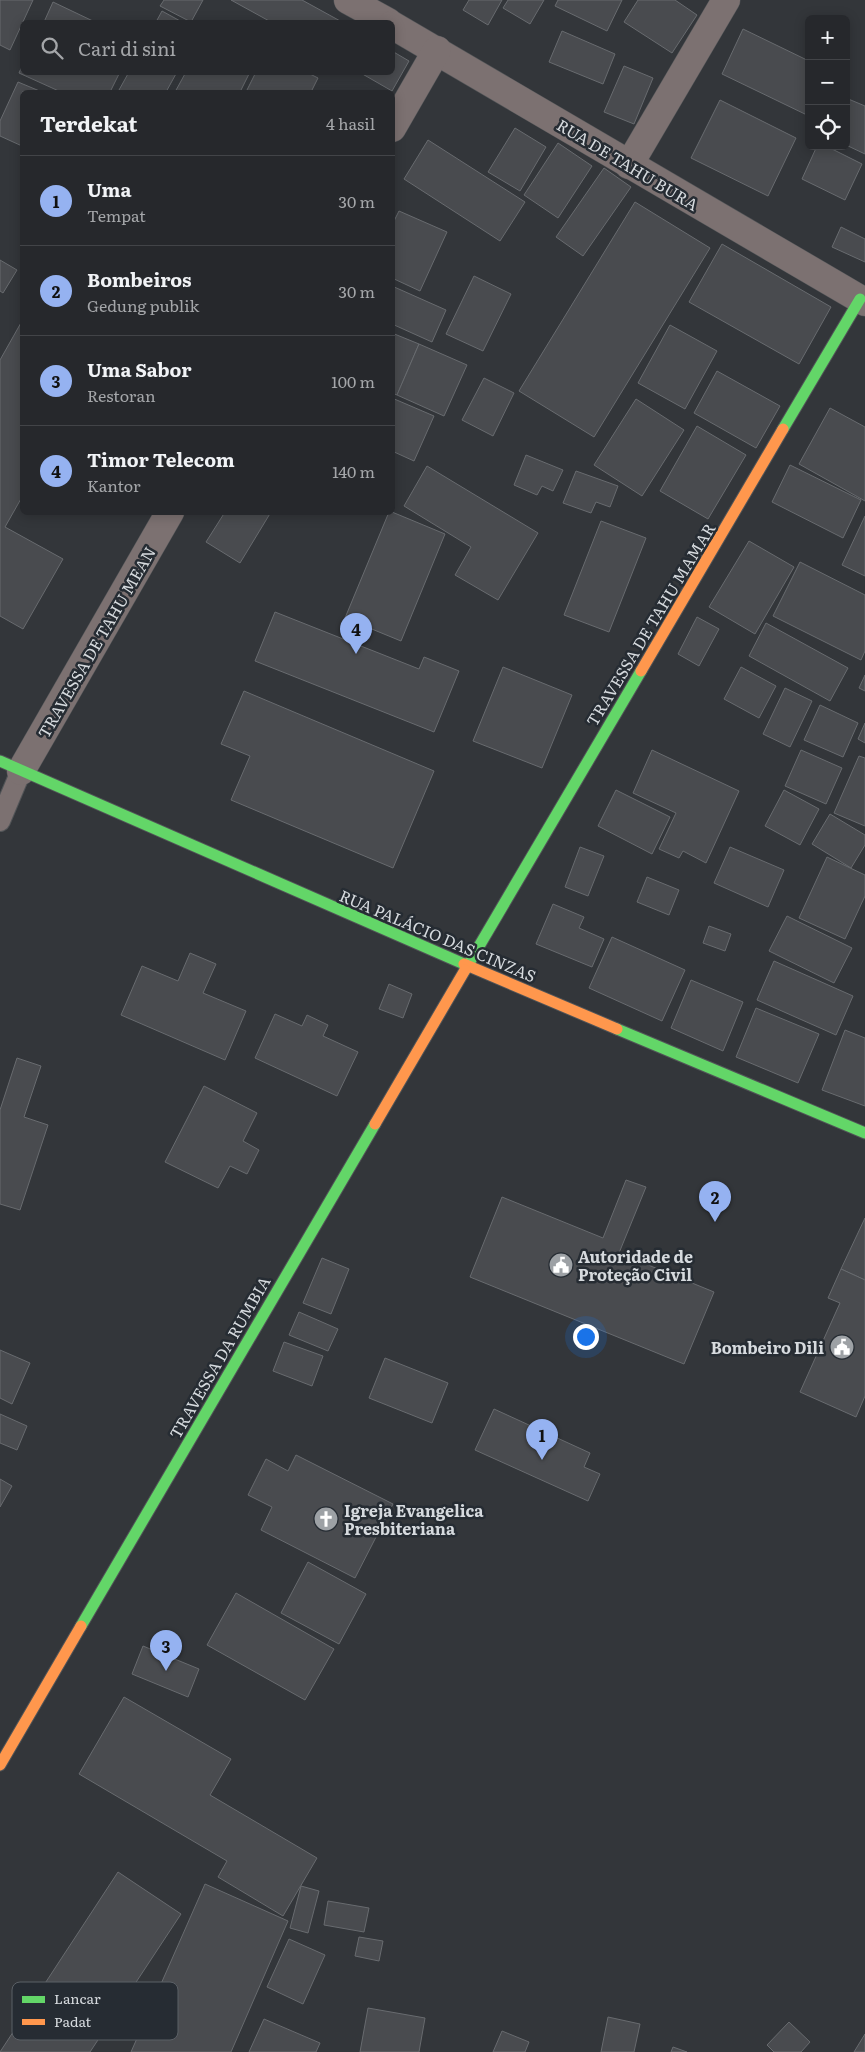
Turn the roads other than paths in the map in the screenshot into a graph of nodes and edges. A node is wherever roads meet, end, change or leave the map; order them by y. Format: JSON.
{"nodes":[{"id":1,"x":348,"y":0,"type":"edge"},
{"id":2,"x":726,"y":0,"type":"edge"},
{"id":3,"x":384,"y":20,"type":"edge"},
{"id":4,"x":395,"y":27,"type":"edge"},
{"id":5,"x":437,"y":50,"type":"junction"},
{"id":6,"x":395,"y":123,"type":"edge"},
{"id":7,"x":629,"y":165,"type":"junction"},
{"id":8,"x":863,"y":301,"type":"edge"},
{"id":9,"x":168,"y":515,"type":"edge"},
{"id":10,"x":11,"y":766,"type":"edge"},
{"id":11,"x":0,"y":821,"type":"edge"},
{"id":12,"x":467,"y":966,"type":"junction"},
{"id":13,"x":865,"y":1133,"type":"edge"},
{"id":14,"x":0,"y":1765,"type":"edge"}],
"edges":[{"from":1,"to":3,"type":"street"},
{"from":2,"to":7,"type":"street"},
{"from":4,"to":5,"type":"street","name":"RUA DE TAHU BURA"},
{"from":5,"to":6,"type":"street"},
{"from":5,"to":7,"type":"street","name":"RUA DE TAHU BURA"},
{"from":7,"to":8,"type":"street","name":"RUA DE TAHU BURA"},
{"from":8,"to":12,"type":"street","name":"TRAVESSA DE TAHU MAMAR"},
{"from":9,"to":10,"type":"street","name":"TRAVESSA DE TAHU MEAN"},
{"from":10,"to":11,"type":"lane"},
{"from":10,"to":12,"type":"street","name":"RUA PALÁCIO DAS CINZAS"},
{"from":12,"to":13,"type":"street","name":"RUA PALÁCIO DAS CINZAS"},
{"from":12,"to":14,"type":"street","name":"TRAVESSA DA RUMBIA"}]}
